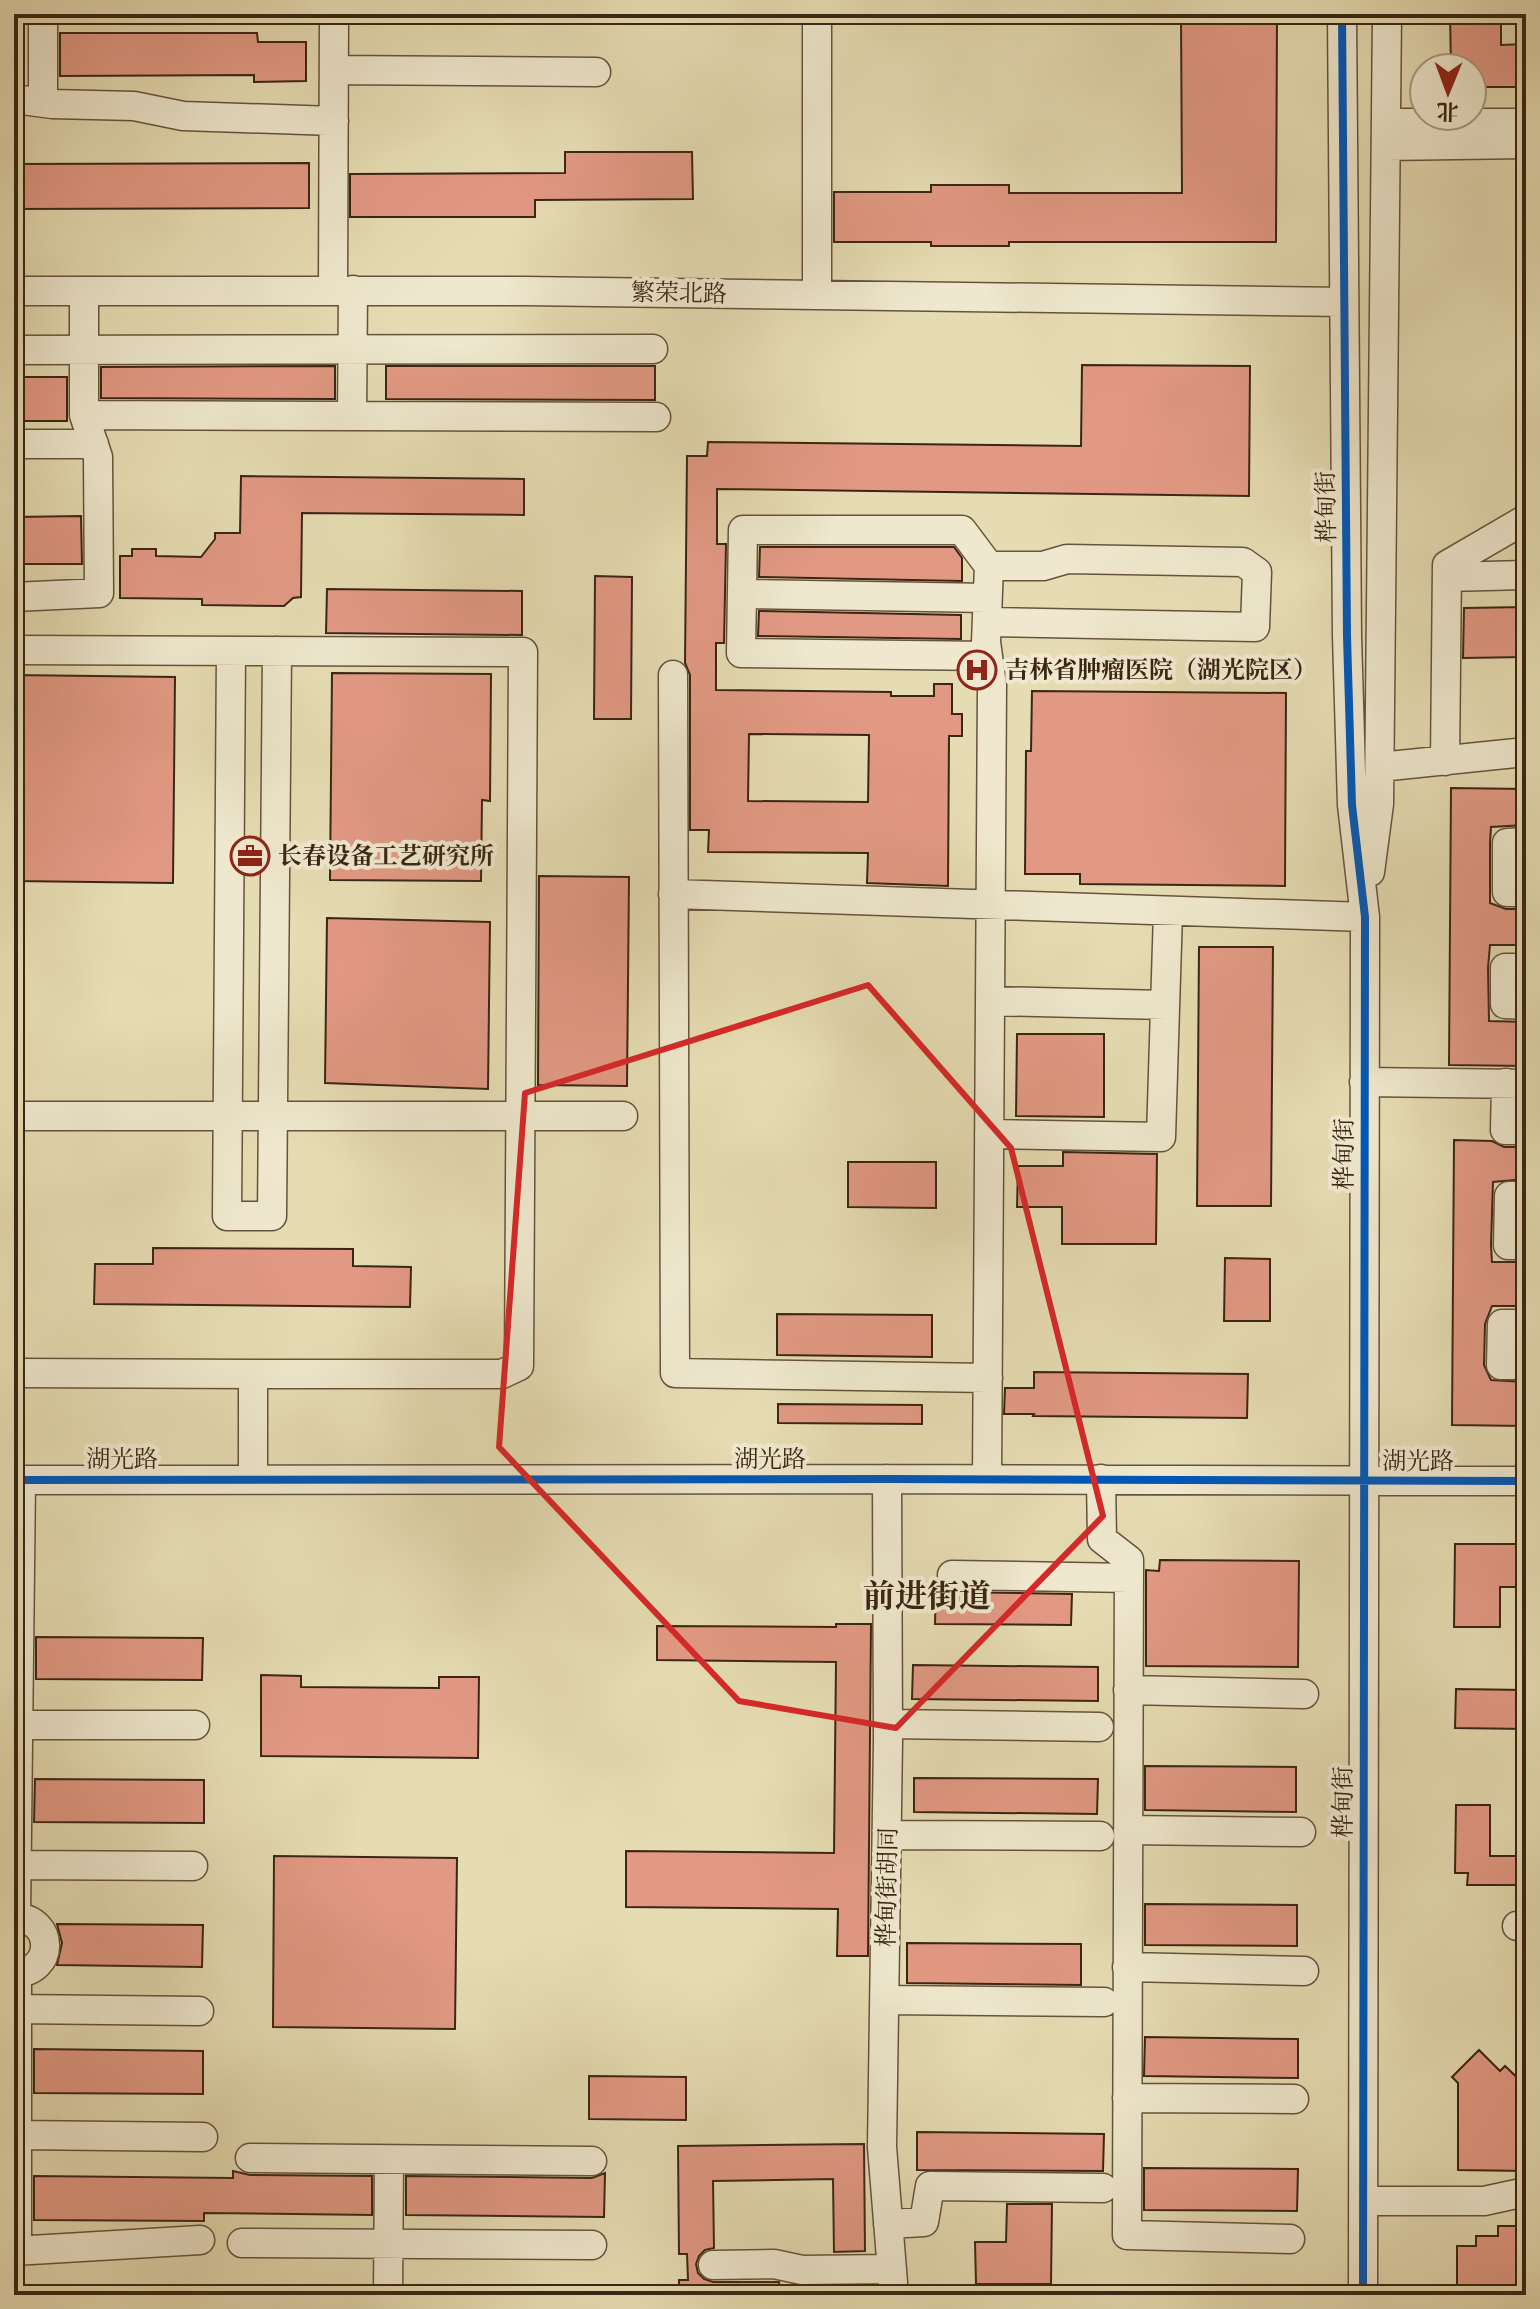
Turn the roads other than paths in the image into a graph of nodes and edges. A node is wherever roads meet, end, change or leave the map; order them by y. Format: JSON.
{"nodes":[{"id":1,"x":43,"y":14,"type":"edge"},
{"id":2,"x":334,"y":14,"type":"edge"},
{"id":3,"x":817,"y":14,"type":"edge"},
{"id":4,"x":1342,"y":14,"type":"edge"},
{"id":5,"x":1387,"y":14,"type":"edge"},
{"id":6,"x":334,"y":70,"type":"junction"},
{"id":7,"x":596,"y":72,"type":"dead end"},
{"id":8,"x":14,"y":99,"type":"edge"},
{"id":9,"x":43,"y":102,"type":"junction"},
{"id":10,"x":334,"y":121,"type":"junction"},
{"id":11,"x":1526,"y":123,"type":"edge"},
{"id":12,"x":1386,"y":134,"type":"junction"},
{"id":13,"x":1526,"y":144,"type":"edge"},
{"id":14,"x":343,"y":290,"type":"junction"},
{"id":15,"x":14,"y":291,"type":"edge"},
{"id":16,"x":84,"y":291,"type":"junction"},
{"id":17,"x":817,"y":295,"type":"junction"},
{"id":18,"x":1344,"y":302,"type":"junction"},
{"id":19,"x":353,"y":349,"type":"junction"},
{"id":20,"x":653,"y":349,"type":"dead end"},
{"id":21,"x":14,"y":350,"type":"edge"},
{"id":22,"x":84,"y":350,"type":"junction"},
{"id":23,"x":84,"y":415,"type":"junction"},
{"id":24,"x":352,"y":416,"type":"junction"},
{"id":25,"x":656,"y":417,"type":"dead end"},
{"id":26,"x":14,"y":444,"type":"edge"},
{"id":27,"x":94,"y":444,"type":"junction"},
{"id":28,"x":1526,"y":519,"type":"edge"},
{"id":29,"x":989,"y":566,"type":"junction"},
{"id":30,"x":1526,"y":575,"type":"edge"},
{"id":31,"x":1447,"y":577,"type":"junction"},
{"id":32,"x":742,"y":594,"type":"junction"},
{"id":33,"x":14,"y":597,"type":"edge"},
{"id":34,"x":987,"y":610,"type":"junction"},
{"id":35,"x":14,"y":650,"type":"edge"},
{"id":36,"x":231,"y":651,"type":"junction"},
{"id":37,"x":277,"y":651,"type":"junction"},
{"id":38,"x":988,"y":656,"type":"junction"},
{"id":39,"x":673,"y":675,"type":"dead end"},
{"id":40,"x":1526,"y":752,"type":"edge"},
{"id":41,"x":1445,"y":761,"type":"junction"},
{"id":42,"x":1380,"y":767,"type":"junction"},
{"id":43,"x":275,"y":792,"type":"junction"},
{"id":44,"x":230,"y":793,"type":"junction"},
{"id":45,"x":1526,"y":842,"type":"edge"},
{"id":46,"x":1526,"y":892,"type":"edge"},
{"id":47,"x":673,"y":894,"type":"junction"},
{"id":48,"x":991,"y":906,"type":"junction"},
{"id":49,"x":1168,"y":912,"type":"junction"},
{"id":50,"x":1365,"y":917,"type":"junction"},
{"id":51,"x":229,"y":943,"type":"junction"},
{"id":52,"x":274,"y":943,"type":"junction"},
{"id":53,"x":1526,"y":968,"type":"edge"},
{"id":54,"x":990,"y":1001,"type":"junction"},
{"id":55,"x":1165,"y":1005,"type":"junction"},
{"id":56,"x":1526,"y":1005,"type":"edge"},
{"id":57,"x":1364,"y":1082,"type":"junction"},
{"id":58,"x":1516,"y":1084,"type":"edge"},
{"id":59,"x":14,"y":1116,"type":"edge"},
{"id":60,"x":227,"y":1116,"type":"junction"},
{"id":61,"x":273,"y":1116,"type":"junction"},
{"id":62,"x":520,"y":1116,"type":"junction"},
{"id":63,"x":623,"y":1116,"type":"dead end"},
{"id":64,"x":1526,"y":1130,"type":"edge"},
{"id":65,"x":989,"y":1134,"type":"junction"},
{"id":66,"x":1526,"y":1196,"type":"edge"},
{"id":67,"x":1526,"y":1245,"type":"edge"},
{"id":68,"x":1526,"y":1324,"type":"edge"},
{"id":69,"x":1526,"y":1365,"type":"edge"},
{"id":70,"x":14,"y":1373,"type":"edge"},
{"id":71,"x":253,"y":1374,"type":"junction"},
{"id":72,"x":988,"y":1378,"type":"junction"},
{"id":73,"x":253,"y":1479,"type":"junction"},
{"id":74,"x":887,"y":1479,"type":"junction"},
{"id":75,"x":987,"y":1479,"type":"junction"},
{"id":76,"x":1101,"y":1479,"type":"junction"},
{"id":77,"x":18,"y":1480,"type":"edge"},
{"id":78,"x":1362,"y":1480,"type":"junction"},
{"id":79,"x":1526,"y":1481,"type":"edge"},
{"id":80,"x":952,"y":1575,"type":"dead end"},
{"id":81,"x":1129,"y":1578,"type":"junction"},
{"id":82,"x":1128,"y":1690,"type":"junction"},
{"id":83,"x":1304,"y":1694,"type":"dead end"},
{"id":84,"x":888,"y":1724,"type":"junction"},
{"id":85,"x":16,"y":1725,"type":"edge"},
{"id":86,"x":195,"y":1725,"type":"dead end"},
{"id":87,"x":1099,"y":1727,"type":"dead end"},
{"id":88,"x":1128,"y":1830,"type":"junction"},
{"id":89,"x":1301,"y":1832,"type":"dead end"},
{"id":90,"x":887,"y":1835,"type":"junction"},
{"id":91,"x":1100,"y":1836,"type":"dead end"},
{"id":92,"x":16,"y":1865,"type":"edge"},
{"id":93,"x":193,"y":1866,"type":"dead end"},
{"id":94,"x":15,"y":1917,"type":"edge"},
{"id":95,"x":1127,"y":1967,"type":"junction"},
{"id":96,"x":1304,"y":1971,"type":"dead end"},
{"id":97,"x":16,"y":1974,"type":"edge"},
{"id":98,"x":885,"y":2000,"type":"junction"},
{"id":99,"x":1104,"y":2002,"type":"dead end"},
{"id":100,"x":15,"y":2009,"type":"edge"},
{"id":101,"x":199,"y":2011,"type":"dead end"},
{"id":102,"x":1127,"y":2098,"type":"junction"},
{"id":103,"x":1294,"y":2099,"type":"dead end"},
{"id":104,"x":17,"y":2135,"type":"junction"},
{"id":105,"x":203,"y":2137,"type":"dead end"},
{"id":106,"x":250,"y":2158,"type":"dead end"},
{"id":107,"x":389,"y":2160,"type":"junction"},
{"id":108,"x":592,"y":2161,"type":"dead end"},
{"id":109,"x":16,"y":2170,"type":"edge"},
{"id":110,"x":1103,"y":2188,"type":"dead end"},
{"id":111,"x":1526,"y":2192,"type":"edge"},
{"id":112,"x":1363,"y":2201,"type":"junction"},
{"id":113,"x":888,"y":2224,"type":"junction"},
{"id":114,"x":1290,"y":2239,"type":"dead end"},
{"id":115,"x":200,"y":2240,"type":"dead end"},
{"id":116,"x":242,"y":2243,"type":"dead end"},
{"id":117,"x":388,"y":2244,"type":"junction"},
{"id":118,"x":592,"y":2245,"type":"dead end"},
{"id":119,"x":15,"y":2251,"type":"edge"},
{"id":120,"x":713,"y":2265,"type":"dead end"},
{"id":121,"x":893,"y":2282,"type":"edge"},
{"id":122,"x":388,"y":2295,"type":"edge"},
{"id":123,"x":1363,"y":2295,"type":"edge"}],
"edges":[{"from":1,"to":9,"type":"street"},
{"from":2,"to":6,"type":"street"},
{"from":3,"to":17,"type":"street"},
{"from":4,"to":18,"type":"street","name":"桦甸街"},
{"from":5,"to":12,"type":"street","name":"桦甸街"},
{"from":6,"to":7,"type":"street"},
{"from":6,"to":10,"type":"street"},
{"from":8,"to":9,"type":"street"},
{"from":9,"to":10,"type":"street"},
{"from":10,"to":14,"type":"street"},
{"from":11,"to":12,"type":"street"},
{"from":12,"to":13,"type":"street"},
{"from":12,"to":42,"type":"street","name":"桦甸街"},
{"from":14,"to":16,"type":"street","name":"繁荣北路"},
{"from":14,"to":17,"type":"street","name":"繁荣北路"},
{"from":14,"to":19,"type":"street"},
{"from":15,"to":16,"type":"street","name":"繁荣北路"},
{"from":16,"to":22,"type":"street"},
{"from":17,"to":18,"type":"street","name":"繁荣北路"},
{"from":18,"to":50,"type":"street","name":"桦甸街"},
{"from":19,"to":20,"type":"street"},
{"from":19,"to":22,"type":"street"},
{"from":19,"to":24,"type":"street"},
{"from":21,"to":22,"type":"street"},
{"from":22,"to":23,"type":"street"},
{"from":23,"to":24,"type":"street"},
{"from":23,"to":27,"type":"street"},
{"from":24,"to":25,"type":"street"},
{"from":26,"to":27,"type":"street"},
{"from":27,"to":33,"type":"street"},
{"from":28,"to":31,"type":"street"},
{"from":29,"to":32,"type":"street"},
{"from":29,"to":34,"type":"street"},
{"from":29,"to":34,"type":"street"},
{"from":30,"to":31,"type":"street"},
{"from":31,"to":41,"type":"street"},
{"from":32,"to":34,"type":"street"},
{"from":32,"to":38,"type":"street"},
{"from":34,"to":38,"type":"street"},
{"from":35,"to":36,"type":"street"},
{"from":36,"to":37,"type":"street"},
{"from":36,"to":44,"type":"street"},
{"from":37,"to":43,"type":"street"},
{"from":37,"to":62,"type":"street"},
{"from":38,"to":48,"type":"street"},
{"from":39,"to":47,"type":"street"},
{"from":40,"to":41,"type":"street"},
{"from":41,"to":42,"type":"street"},
{"from":42,"to":50,"type":"street","name":"桦甸街"},
{"from":43,"to":44,"type":"street"},
{"from":43,"to":52,"type":"street"},
{"from":44,"to":51,"type":"street"},
{"from":45,"to":46,"type":"street"},
{"from":47,"to":48,"type":"street"},
{"from":47,"to":72,"type":"street"},
{"from":48,"to":49,"type":"street"},
{"from":48,"to":54,"type":"street"},
{"from":49,"to":50,"type":"street"},
{"from":49,"to":55,"type":"street"},
{"from":50,"to":57,"type":"street","name":"桦甸街"},
{"from":51,"to":52,"type":"street"},
{"from":51,"to":60,"type":"street"},
{"from":52,"to":61,"type":"street"},
{"from":53,"to":56,"type":"street"},
{"from":54,"to":55,"type":"street"},
{"from":54,"to":65,"type":"street"},
{"from":55,"to":65,"type":"street"},
{"from":57,"to":58,"type":"street"},
{"from":57,"to":78,"type":"street","name":"桦甸街"},
{"from":58,"to":64,"type":"street"},
{"from":59,"to":60,"type":"street"},
{"from":60,"to":61,"type":"street"},
{"from":60,"to":61,"type":"street"},
{"from":61,"to":62,"type":"street"},
{"from":62,"to":63,"type":"street"},
{"from":62,"to":71,"type":"street"},
{"from":65,"to":72,"type":"street"},
{"from":66,"to":67,"type":"street"},
{"from":68,"to":69,"type":"street"},
{"from":70,"to":71,"type":"street"},
{"from":71,"to":73,"type":"street"},
{"from":72,"to":75,"type":"street"},
{"from":73,"to":74,"type":"street","name":"湖光路"},
{"from":73,"to":77,"type":"street","name":"湖光路"},
{"from":74,"to":75,"type":"street","name":"湖光路"},
{"from":74,"to":84,"type":"street","name":"桦甸街胡同"},
{"from":75,"to":76,"type":"street","name":"湖光路"},
{"from":76,"to":78,"type":"street","name":"湖光路"},
{"from":76,"to":81,"type":"street"},
{"from":77,"to":85,"type":"street"},
{"from":78,"to":79,"type":"street","name":"湖光路"},
{"from":78,"to":112,"type":"street","name":"桦甸街"},
{"from":80,"to":81,"type":"street"},
{"from":81,"to":82,"type":"street"},
{"from":82,"to":83,"type":"street"},
{"from":82,"to":88,"type":"street"},
{"from":84,"to":87,"type":"street"},
{"from":84,"to":90,"type":"street","name":"桦甸街胡同"},
{"from":85,"to":86,"type":"street"},
{"from":85,"to":92,"type":"street"},
{"from":88,"to":89,"type":"street"},
{"from":88,"to":95,"type":"street"},
{"from":90,"to":91,"type":"street"},
{"from":90,"to":98,"type":"street","name":"桦甸街胡同"},
{"from":92,"to":93,"type":"street"},
{"from":92,"to":94,"type":"street"},
{"from":94,"to":97,"type":"street"},
{"from":95,"to":96,"type":"street"},
{"from":95,"to":102,"type":"street"},
{"from":97,"to":100,"type":"street"},
{"from":98,"to":99,"type":"street"},
{"from":98,"to":113,"type":"street","name":"桦甸街胡同"},
{"from":100,"to":101,"type":"street"},
{"from":100,"to":104,"type":"street"},
{"from":102,"to":103,"type":"street"},
{"from":102,"to":114,"type":"street"},
{"from":104,"to":105,"type":"street"},
{"from":104,"to":109,"type":"street"},
{"from":106,"to":107,"type":"street"},
{"from":107,"to":108,"type":"street"},
{"from":107,"to":117,"type":"street"},
{"from":109,"to":119,"type":"street"},
{"from":110,"to":113,"type":"street"},
{"from":111,"to":112,"type":"street"},
{"from":112,"to":123,"type":"street","name":"桦甸街"},
{"from":113,"to":121,"type":"street","name":"桦甸街胡同"},
{"from":115,"to":119,"type":"street"},
{"from":116,"to":117,"type":"street"},
{"from":117,"to":118,"type":"street"},
{"from":117,"to":122,"type":"street"},
{"from":120,"to":121,"type":"street"}]}
